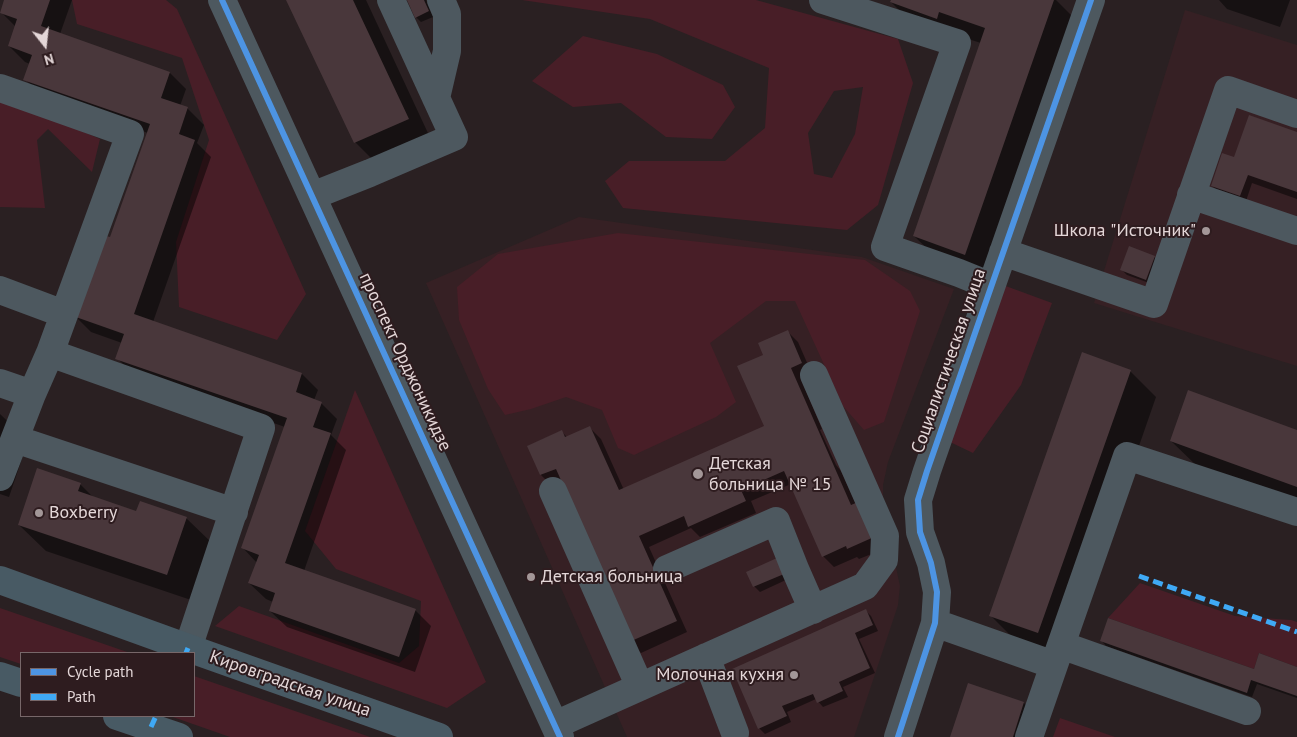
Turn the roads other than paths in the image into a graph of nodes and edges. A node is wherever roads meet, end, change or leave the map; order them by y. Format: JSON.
{"nodes":[{"id":1,"x":222,"y":0,"type":"edge"},
{"id":2,"x":391,"y":0,"type":"edge"},
{"id":3,"x":441,"y":0,"type":"edge"},
{"id":4,"x":823,"y":0,"type":"edge"},
{"id":5,"x":1091,"y":0,"type":"edge"},
{"id":6,"x":858,"y":5,"type":"edge"},
{"id":7,"x":0,"y":88,"type":"edge"},
{"id":8,"x":436,"y":98,"type":"junction"},
{"id":9,"x":1297,"y":114,"type":"edge"},
{"id":10,"x":1192,"y":195,"type":"junction"},
{"id":11,"x":312,"y":196,"type":"junction"},
{"id":12,"x":1297,"y":231,"type":"edge"},
{"id":13,"x":1003,"y":252,"type":"junction"},
{"id":14,"x":991,"y":286,"type":"junction"},
{"id":15,"x":0,"y":290,"type":"edge"},
{"id":16,"x":64,"y":314,"type":"junction"},
{"id":17,"x":50,"y":353,"type":"junction"},
{"id":18,"x":814,"y":375,"type":"dead end"},
{"id":19,"x":0,"y":383,"type":"edge"},
{"id":20,"x":32,"y":394,"type":"junction"},
{"id":21,"x":15,"y":439,"type":"junction"},
{"id":22,"x":0,"y":477,"type":"edge"},
{"id":23,"x":552,"y":491,"type":"dead end"},
{"id":24,"x":234,"y":512,"type":"junction"},
{"id":25,"x":1297,"y":512,"type":"edge"},
{"id":26,"x":667,"y":569,"type":"dead end"},
{"id":27,"x":0,"y":580,"type":"edge"},
{"id":28,"x":813,"y":610,"type":"junction"},
{"id":29,"x":935,"y":623,"type":"junction"},
{"id":30,"x":188,"y":648,"type":"junction"},
{"id":31,"x":1058,"y":655,"type":"junction"},
{"id":32,"x":706,"y":657,"type":"junction"},
{"id":33,"x":0,"y":676,"type":"edge"},
{"id":34,"x":20,"y":683,"type":"edge"},
{"id":35,"x":640,"y":687,"type":"junction"},
{"id":36,"x":1247,"y":711,"type":"dead end"},
{"id":37,"x":119,"y":717,"type":"edge"},
{"id":38,"x":558,"y":731,"type":"edge"},
{"id":39,"x":149,"y":732,"type":"edge"},
{"id":40,"x":735,"y":733,"type":"dead end"},
{"id":41,"x":179,"y":737,"type":"edge"},
{"id":42,"x":439,"y":737,"type":"edge"},
{"id":43,"x":898,"y":737,"type":"edge"},
{"id":44,"x":1029,"y":737,"type":"edge"}],
"edges":[{"from":1,"to":11,"type":"street","name":"проспект Орджоникидзе"},
{"from":2,"to":8,"type":"street"},
{"from":3,"to":8,"type":"street"},
{"from":4,"to":6,"type":"street"},
{"from":5,"to":13,"type":"street","name":"Социалистическая улица"},
{"from":6,"to":14,"type":"street"},
{"from":7,"to":16,"type":"street"},
{"from":8,"to":11,"type":"street"},
{"from":9,"to":10,"type":"street"},
{"from":10,"to":12,"type":"street"},
{"from":10,"to":13,"type":"street"},
{"from":11,"to":38,"type":"street","name":"проспект Орджоникидзе"},
{"from":13,"to":14,"type":"street","name":"Социалистическая улица"},
{"from":14,"to":29,"type":"street","name":"Социалистическая улица"},
{"from":15,"to":16,"type":"street"},
{"from":16,"to":17,"type":"street"},
{"from":17,"to":20,"type":"street"},
{"from":17,"to":24,"type":"street"},
{"from":18,"to":28,"type":"street"},
{"from":19,"to":20,"type":"street"},
{"from":20,"to":21,"type":"street"},
{"from":21,"to":22,"type":"street"},
{"from":21,"to":24,"type":"street"},
{"from":23,"to":35,"type":"street"},
{"from":24,"to":30,"type":"street"},
{"from":25,"to":31,"type":"street"},
{"from":26,"to":28,"type":"street"},
{"from":27,"to":30,"type":"main road","name":"Кировградская улица"},
{"from":28,"to":32,"type":"street"},
{"from":29,"to":31,"type":"street"},
{"from":29,"to":43,"type":"street","name":"Социалистическая улица"},
{"from":30,"to":42,"type":"main road","name":"Кировградская улица"},
{"from":31,"to":36,"type":"street"},
{"from":31,"to":44,"type":"street"},
{"from":32,"to":35,"type":"street"},
{"from":32,"to":40,"type":"street"},
{"from":33,"to":34,"type":"main road"},
{"from":35,"to":38,"type":"street"},
{"from":37,"to":39,"type":"main road"},
{"from":39,"to":41,"type":"main road"}]}
